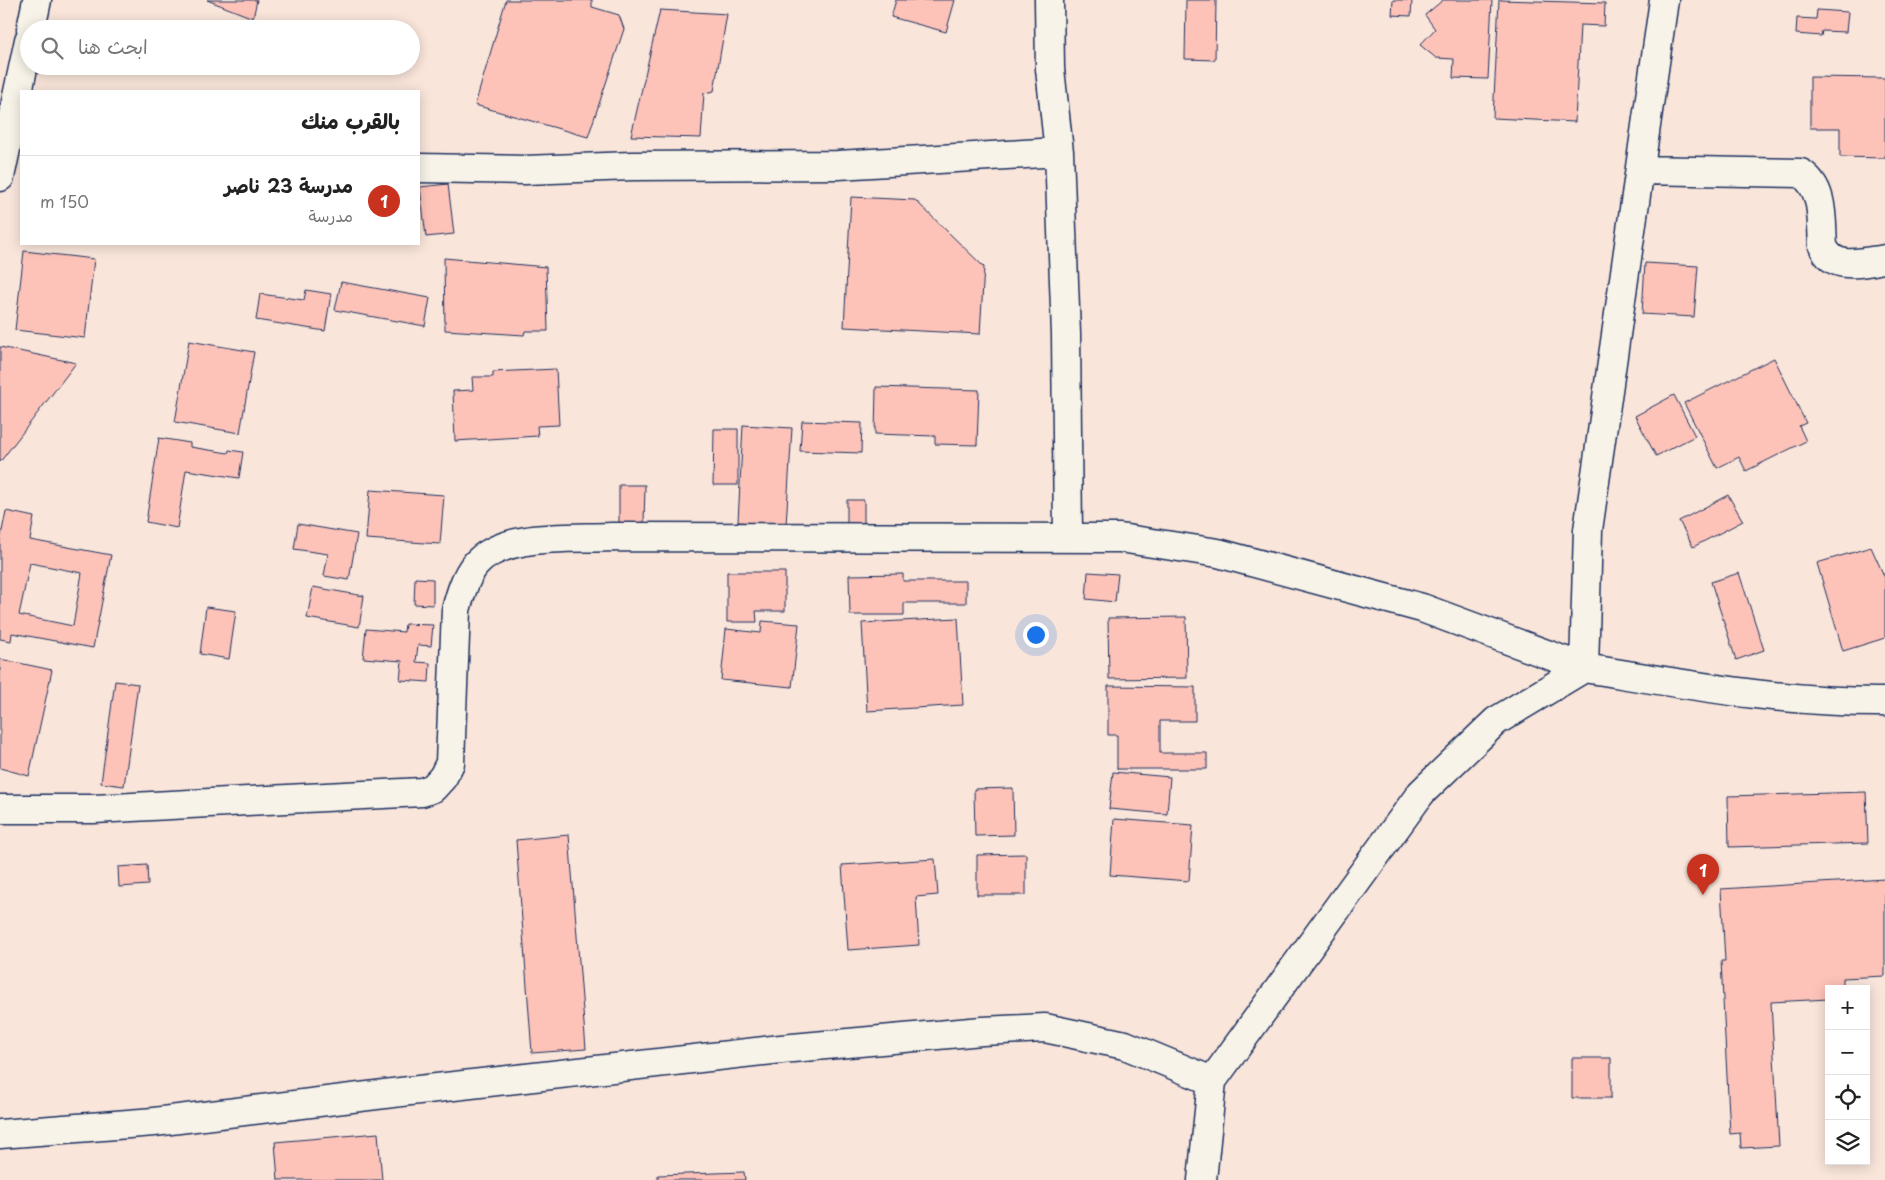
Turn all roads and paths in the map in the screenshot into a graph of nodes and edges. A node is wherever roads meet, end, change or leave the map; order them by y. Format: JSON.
{"nodes":[{"id":1,"x":37,"y":0,"type":"edge"},
{"id":2,"x":1049,"y":0,"type":"edge"},
{"id":3,"x":1664,"y":0,"type":"edge"},
{"id":4,"x":33,"y":20,"type":"edge"},
{"id":5,"x":23,"y":75,"type":"edge"},
{"id":6,"x":9,"y":150,"type":"edge"},
{"id":7,"x":1060,"y":152,"type":"junction"},
{"id":8,"x":420,"y":168,"type":"edge"},
{"id":9,"x":1640,"y":170,"type":"junction"},
{"id":10,"x":0,"y":177,"type":"edge"},
{"id":11,"x":1885,"y":259,"type":"edge"},
{"id":12,"x":1068,"y":537,"type":"junction"},
{"id":13,"x":1584,"y":668,"type":"junction"},
{"id":14,"x":1885,"y":702,"type":"edge"},
{"id":15,"x":0,"y":809,"type":"edge"},
{"id":16,"x":1212,"y":1081,"type":"junction"},
{"id":17,"x":0,"y":1134,"type":"edge"},
{"id":18,"x":1202,"y":1180,"type":"edge"}],
"edges":[{"from":1,"to":4,"type":"street"},
{"from":2,"to":7,"type":"street"},
{"from":3,"to":9,"type":"street"},
{"from":5,"to":6,"type":"street"},
{"from":6,"to":10,"type":"street"},
{"from":7,"to":8,"type":"street"},
{"from":7,"to":12,"type":"street"},
{"from":9,"to":11,"type":"street"},
{"from":9,"to":13,"type":"street"},
{"from":12,"to":13,"type":"street"},
{"from":12,"to":15,"type":"street"},
{"from":13,"to":14,"type":"street"},
{"from":13,"to":16,"type":"street"},
{"from":16,"to":17,"type":"street"},
{"from":16,"to":18,"type":"street"}]}
